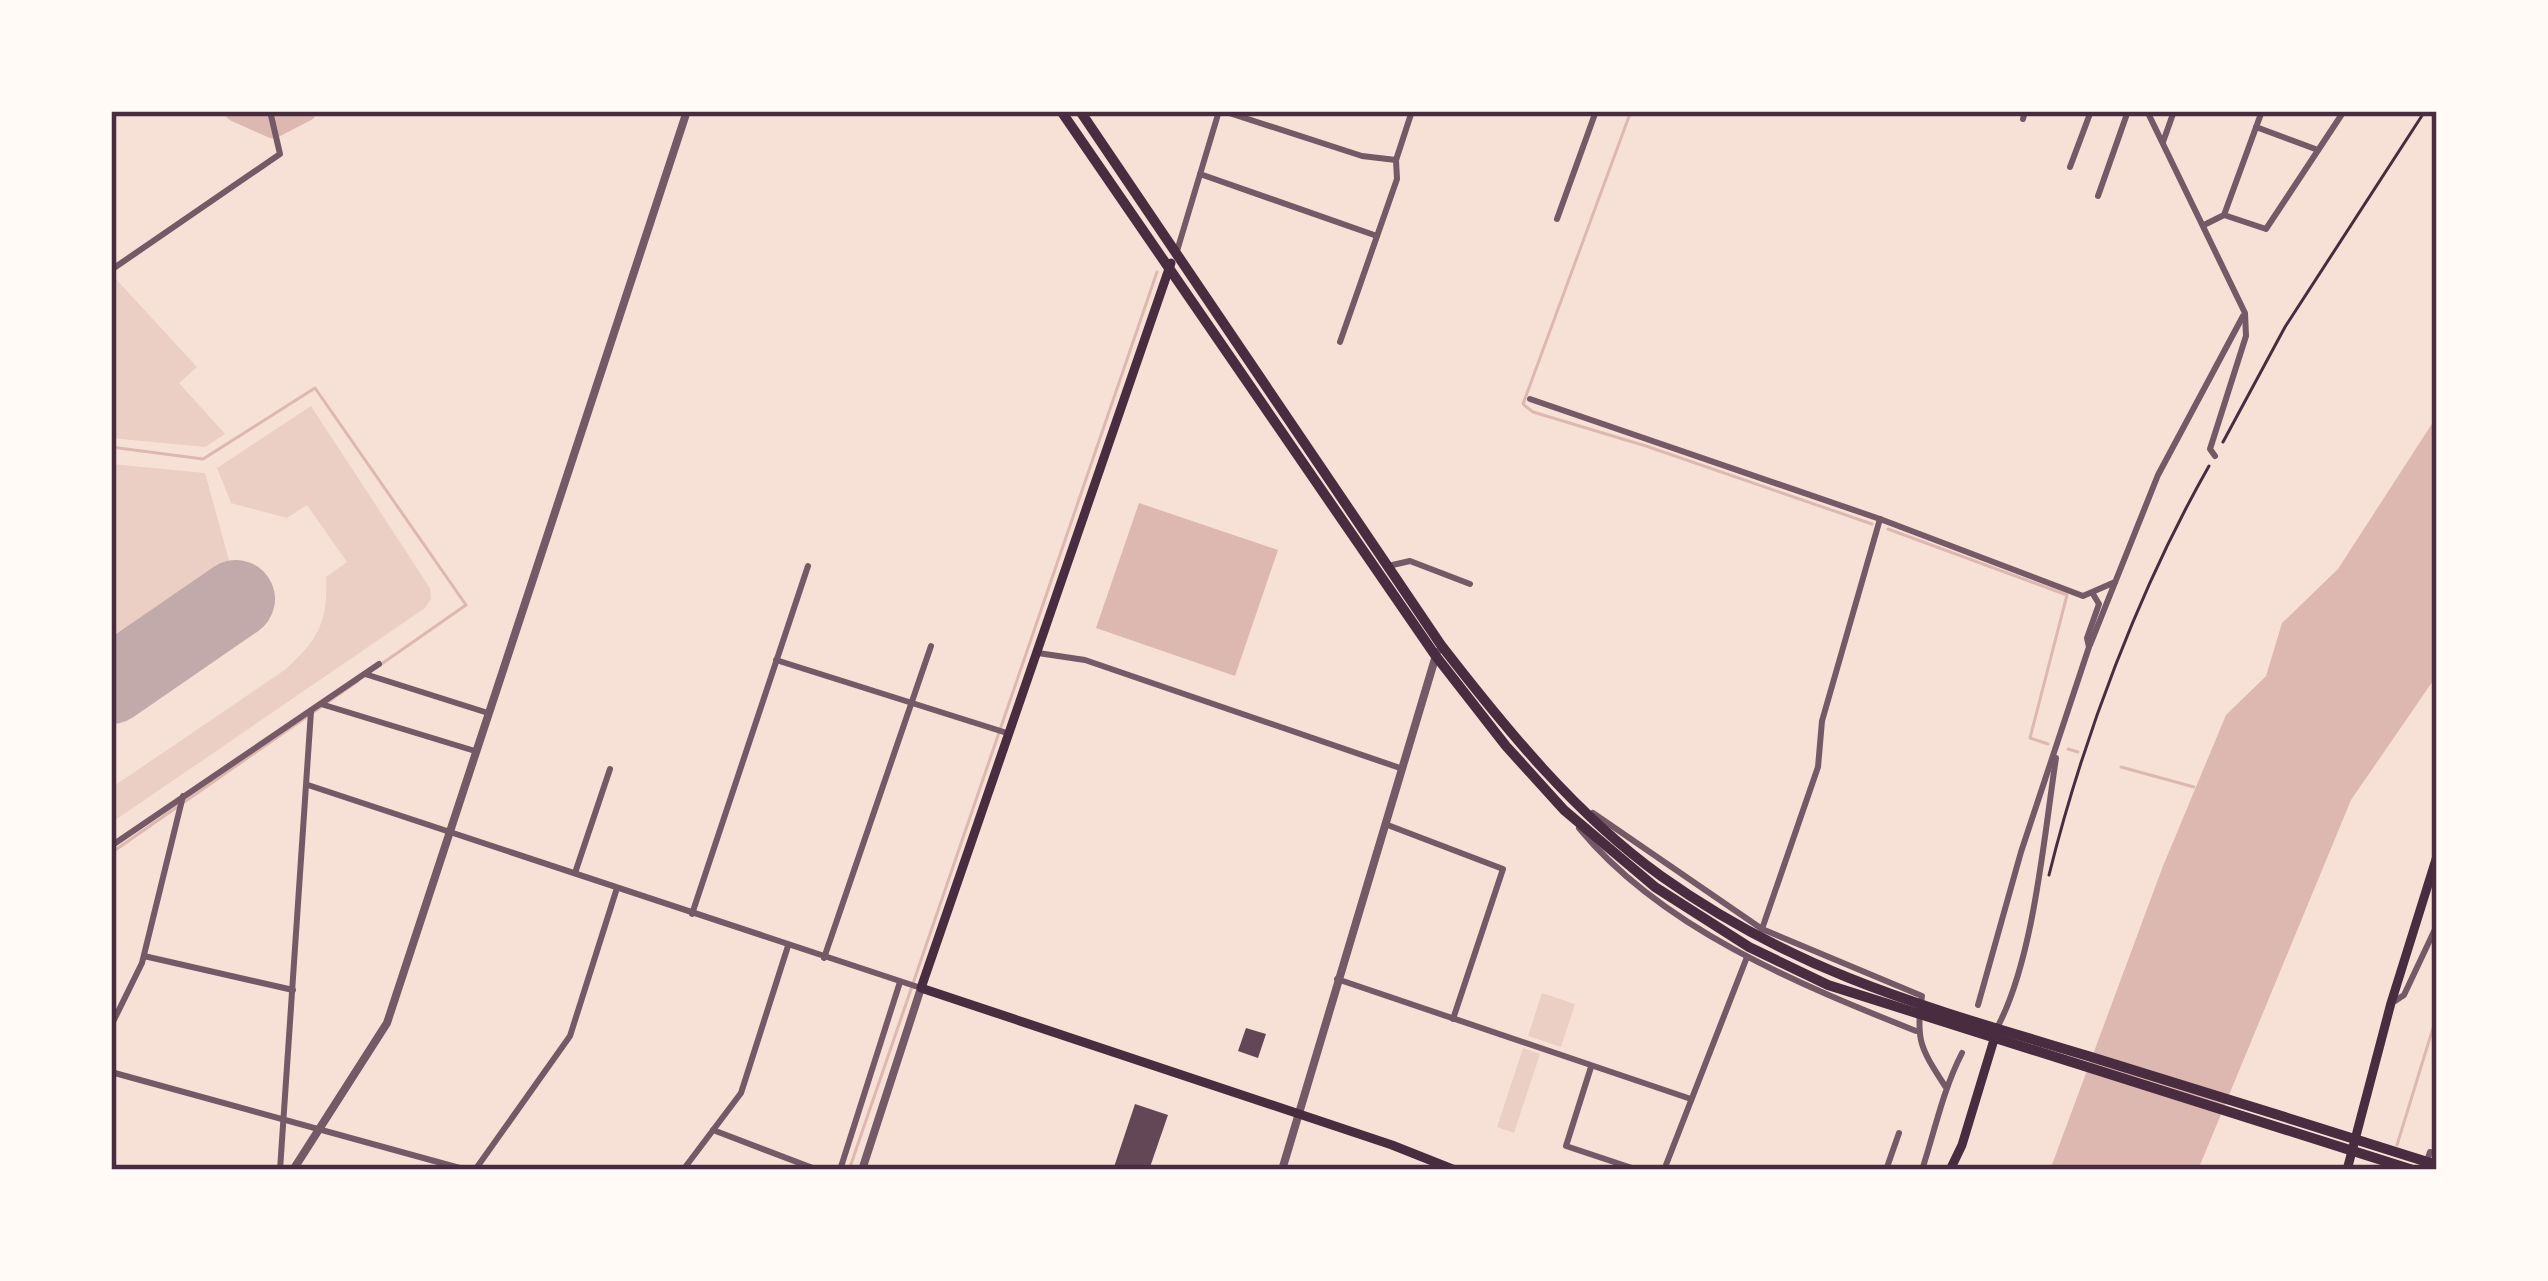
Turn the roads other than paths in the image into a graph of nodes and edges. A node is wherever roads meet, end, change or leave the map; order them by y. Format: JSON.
{"nodes":[{"id":1,"x":687,"y":111,"type":"edge"},
{"id":2,"x":1061,"y":111,"type":"edge"},
{"id":3,"x":1080,"y":111,"type":"edge"},
{"id":4,"x":1221,"y":111,"type":"edge"},
{"id":5,"x":1412,"y":111,"type":"edge"},
{"id":6,"x":1596,"y":111,"type":"edge"},
{"id":7,"x":2091,"y":111,"type":"edge"},
{"id":8,"x":2128,"y":111,"type":"edge"},
{"id":9,"x":2147,"y":111,"type":"edge"},
{"id":10,"x":2174,"y":111,"type":"edge"},
{"id":11,"x":2262,"y":111,"type":"edge"},
{"id":12,"x":2344,"y":111,"type":"edge"},
{"id":13,"x":271,"y":116,"type":"edge"},
{"id":14,"x":2256,"y":128,"type":"junction"},
{"id":15,"x":2163,"y":142,"type":"junction"},
{"id":16,"x":2318,"y":150,"type":"junction"},
{"id":17,"x":1396,"y":160,"type":"junction"},
{"id":18,"x":2070,"y":167,"type":"dead end"},
{"id":19,"x":1200,"y":174,"type":"junction"},
{"id":20,"x":2098,"y":196,"type":"dead end"},
{"id":21,"x":2224,"y":215,"type":"junction"},
{"id":22,"x":1557,"y":219,"type":"dead end"},
{"id":23,"x":2204,"y":225,"type":"junction"},
{"id":24,"x":1377,"y":236,"type":"junction"},
{"id":25,"x":1173,"y":260,"type":"junction"},
{"id":26,"x":111,"y":270,"type":"edge"},
{"id":27,"x":2245,"y":313,"type":"junction"},
{"id":28,"x":1340,"y":342,"type":"dead end"},
{"id":29,"x":1530,"y":399,"type":"dead end"},
{"id":30,"x":2215,"y":456,"type":"road end"},
{"id":31,"x":1880,"y":519,"type":"junction"},
{"id":32,"x":808,"y":566,"type":"dead end"},
{"id":33,"x":1388,"y":566,"type":"junction"},
{"id":34,"x":2115,"y":582,"type":"junction"},
{"id":35,"x":1470,"y":584,"type":"dead end"},
{"id":36,"x":2093,"y":593,"type":"junction"},
{"id":37,"x":931,"y":646,"type":"dead end"},
{"id":38,"x":2089,"y":647,"type":"junction"},
{"id":39,"x":1438,"y":650,"type":"junction"},
{"id":40,"x":1035,"y":652,"type":"junction"},
{"id":41,"x":776,"y":660,"type":"junction"},
{"id":42,"x":379,"y":664,"type":"dead end"},
{"id":43,"x":365,"y":674,"type":"junction"},
{"id":44,"x":321,"y":704,"type":"junction"},
{"id":45,"x":912,"y":704,"type":"junction"},
{"id":46,"x":311,"y":711,"type":"junction"},
{"id":47,"x":488,"y":713,"type":"junction"},
{"id":48,"x":1000,"y":731,"type":"junction"},
{"id":49,"x":2059,"y":743,"type":"junction"},
{"id":50,"x":475,"y":751,"type":"junction"},
{"id":51,"x":1400,"y":768,"type":"junction"},
{"id":52,"x":610,"y":770,"type":"dead end"},
{"id":53,"x":308,"y":785,"type":"junction"},
{"id":54,"x":183,"y":796,"type":"junction"},
{"id":55,"x":1573,"y":799,"type":"junction"},
{"id":56,"x":1564,"y":811,"type":"junction"},
{"id":57,"x":1383,"y":823,"type":"junction"},
{"id":58,"x":448,"y":834,"type":"junction"},
{"id":59,"x":111,"y":846,"type":"edge"},
{"id":60,"x":2437,"y":856,"type":"edge"},
{"id":61,"x":574,"y":873,"type":"junction"},
{"id":62,"x":617,"y":888,"type":"junction"},
{"id":63,"x":692,"y":914,"type":"junction"},
{"id":64,"x":2437,"y":925,"type":"edge"},
{"id":65,"x":1762,"y":929,"type":"junction"},
{"id":66,"x":788,"y":946,"type":"junction"},
{"id":67,"x":144,"y":956,"type":"junction"},
{"id":68,"x":1747,"y":957,"type":"junction"},
{"id":69,"x":824,"y":958,"type":"junction"},
{"id":70,"x":1337,"y":980,"type":"junction"},
{"id":71,"x":1830,"y":980,"type":"junction"},
{"id":72,"x":900,"y":982,"type":"junction"},
{"id":73,"x":921,"y":988,"type":"junction"},
{"id":74,"x":293,"y":990,"type":"junction"},
{"id":75,"x":2391,"y":1003,"type":"junction"},
{"id":76,"x":1978,"y":1005,"type":"dead end"},
{"id":77,"x":1453,"y":1019,"type":"junction"},
{"id":78,"x":111,"y":1026,"type":"edge"},
{"id":79,"x":1916,"y":1031,"type":"junction"},
{"id":80,"x":1995,"y":1034,"type":"junction"},
{"id":81,"x":2013,"y":1039,"type":"junction"},
{"id":82,"x":1962,"y":1053,"type":"dead end"},
{"id":83,"x":1592,"y":1066,"type":"junction"},
{"id":84,"x":111,"y":1072,"type":"edge"},
{"id":85,"x":1945,"y":1086,"type":"junction"},
{"id":86,"x":1690,"y":1100,"type":"junction"},
{"id":87,"x":1298,"y":1116,"type":"junction"},
{"id":88,"x":283,"y":1120,"type":"junction"},
{"id":89,"x":317,"y":1130,"type":"junction"},
{"id":90,"x":713,"y":1130,"type":"junction"},
{"id":91,"x":1899,"y":1133,"type":"dead end"},
{"id":92,"x":2356,"y":1138,"type":"junction"},
{"id":93,"x":2352,"y":1152,"type":"junction"},
{"id":94,"x":2378,"y":1152,"type":"junction"},
{"id":95,"x":2437,"y":1154,"type":"edge"},
{"id":96,"x":2437,"y":1165,"type":"edge"},
{"id":97,"x":684,"y":1168,"type":"edge"},
{"id":98,"x":280,"y":1170,"type":"edge"},
{"id":99,"x":293,"y":1170,"type":"edge"},
{"id":100,"x":471,"y":1170,"type":"edge"},
{"id":101,"x":696,"y":1170,"type":"edge"},
{"id":102,"x":818,"y":1170,"type":"edge"},
{"id":103,"x":840,"y":1170,"type":"edge"},
{"id":104,"x":862,"y":1170,"type":"edge"},
{"id":105,"x":1282,"y":1170,"type":"edge"},
{"id":106,"x":1455,"y":1170,"type":"edge"},
{"id":107,"x":1638,"y":1170,"type":"edge"},
{"id":108,"x":1664,"y":1170,"type":"edge"},
{"id":109,"x":1886,"y":1170,"type":"edge"},
{"id":110,"x":1922,"y":1170,"type":"edge"},
{"id":111,"x":1950,"y":1170,"type":"edge"},
{"id":112,"x":2347,"y":1170,"type":"edge"},
{"id":113,"x":2413,"y":1170,"type":"edge"},
{"id":114,"x":2424,"y":1170,"type":"edge"}],
"edges":[{"from":1,"to":47,"type":"street"},
{"from":2,"to":25,"type":"highway"},
{"from":3,"to":25,"type":"highway"},
{"from":4,"to":17,"type":"street"},
{"from":4,"to":19,"type":"street"},
{"from":5,"to":17,"type":"street"},
{"from":6,"to":22,"type":"street"},
{"from":7,"to":18,"type":"street"},
{"from":8,"to":20,"type":"street"},
{"from":9,"to":15,"type":"street"},
{"from":10,"to":15,"type":"street"},
{"from":11,"to":14,"type":"street"},
{"from":12,"to":16,"type":"street"},
{"from":13,"to":26,"type":"street"},
{"from":14,"to":16,"type":"street"},
{"from":14,"to":21,"type":"street"},
{"from":15,"to":23,"type":"street"},
{"from":16,"to":21,"type":"street"},
{"from":17,"to":24,"type":"street"},
{"from":19,"to":24,"type":"street"},
{"from":19,"to":25,"type":"street"},
{"from":21,"to":23,"type":"street"},
{"from":23,"to":27,"type":"street"},
{"from":24,"to":28,"type":"street"},
{"from":25,"to":33,"type":"highway"},
{"from":25,"to":39,"type":"highway"},
{"from":25,"to":40,"type":"main road"},
{"from":27,"to":30,"type":"street"},
{"from":27,"to":34,"type":"street"},
{"from":29,"to":31,"type":"street"},
{"from":31,"to":36,"type":"street"},
{"from":31,"to":65,"type":"street"},
{"from":32,"to":41,"type":"street"},
{"from":33,"to":35,"type":"street"},
{"from":33,"to":39,"type":"highway"},
{"from":34,"to":36,"type":"street"},
{"from":34,"to":38,"type":"street"},
{"from":36,"to":38,"type":"street"},
{"from":37,"to":45,"type":"street"},
{"from":38,"to":49,"type":"street"},
{"from":39,"to":51,"type":"street"},
{"from":39,"to":55,"type":"highway"},
{"from":39,"to":56,"type":"highway"},
{"from":40,"to":48,"type":"main road"},
{"from":40,"to":51,"type":"street"},
{"from":41,"to":45,"type":"street"},
{"from":41,"to":63,"type":"street"},
{"from":42,"to":43,"type":"street"},
{"from":43,"to":44,"type":"street"},
{"from":43,"to":47,"type":"street"},
{"from":44,"to":46,"type":"street"},
{"from":44,"to":50,"type":"street"},
{"from":45,"to":48,"type":"street"},
{"from":45,"to":69,"type":"street"},
{"from":46,"to":53,"type":"street"},
{"from":46,"to":54,"type":"street"},
{"from":47,"to":50,"type":"street"},
{"from":48,"to":73,"type":"main road"},
{"from":49,"to":76,"type":"street"},
{"from":49,"to":80,"type":"street"},
{"from":50,"to":58,"type":"street"},
{"from":51,"to":57,"type":"street"},
{"from":52,"to":61,"type":"street"},
{"from":53,"to":58,"type":"street"},
{"from":53,"to":74,"type":"street"},
{"from":54,"to":59,"type":"street"},
{"from":54,"to":67,"type":"street"},
{"from":55,"to":65,"type":"street"},
{"from":55,"to":71,"type":"highway"},
{"from":56,"to":68,"type":"street"},
{"from":56,"to":71,"type":"highway"},
{"from":57,"to":70,"type":"street"},
{"from":57,"to":77,"type":"street"},
{"from":58,"to":61,"type":"street"},
{"from":58,"to":89,"type":"street"},
{"from":60,"to":75,"type":"main road"},
{"from":61,"to":62,"type":"street"},
{"from":62,"to":63,"type":"street"},
{"from":62,"to":100,"type":"street"},
{"from":63,"to":66,"type":"street"},
{"from":64,"to":75,"type":"street"},
{"from":65,"to":79,"type":"street"},
{"from":66,"to":69,"type":"street"},
{"from":66,"to":90,"type":"street"},
{"from":67,"to":74,"type":"street"},
{"from":67,"to":78,"type":"street"},
{"from":68,"to":79,"type":"street"},
{"from":68,"to":86,"type":"street"},
{"from":69,"to":72,"type":"street"},
{"from":70,"to":77,"type":"street"},
{"from":70,"to":87,"type":"street"},
{"from":71,"to":80,"type":"highway"},
{"from":72,"to":73,"type":"street"},
{"from":72,"to":103,"type":"street"},
{"from":73,"to":87,"type":"main road"},
{"from":73,"to":104,"type":"street"},
{"from":74,"to":88,"type":"street"},
{"from":75,"to":92,"type":"main road"},
{"from":77,"to":83,"type":"street"},
{"from":79,"to":85,"type":"street"},
{"from":80,"to":81,"type":"highway"},
{"from":80,"to":111,"type":"main road"},
{"from":81,"to":92,"type":"highway"},
{"from":81,"to":93,"type":"highway"},
{"from":82,"to":85,"type":"street"},
{"from":83,"to":86,"type":"street"},
{"from":83,"to":107,"type":"street"},
{"from":84,"to":88,"type":"street"},
{"from":85,"to":110,"type":"street"},
{"from":86,"to":108,"type":"street"},
{"from":87,"to":105,"type":"street"},
{"from":87,"to":106,"type":"main road"},
{"from":88,"to":89,"type":"street"},
{"from":88,"to":98,"type":"street"},
{"from":89,"to":99,"type":"street"},
{"from":89,"to":100,"type":"street"},
{"from":90,"to":97,"type":"street"},
{"from":90,"to":102,"type":"street"},
{"from":91,"to":109,"type":"street"},
{"from":92,"to":93,"type":"main road"},
{"from":92,"to":94,"type":"highway"},
{"from":93,"to":94,"type":"highway"},
{"from":93,"to":112,"type":"main road"},
{"from":94,"to":96,"type":"highway"},
{"from":94,"to":113,"type":"highway"},
{"from":95,"to":114,"type":"street"},
{"from":97,"to":101,"type":"street"}]}
